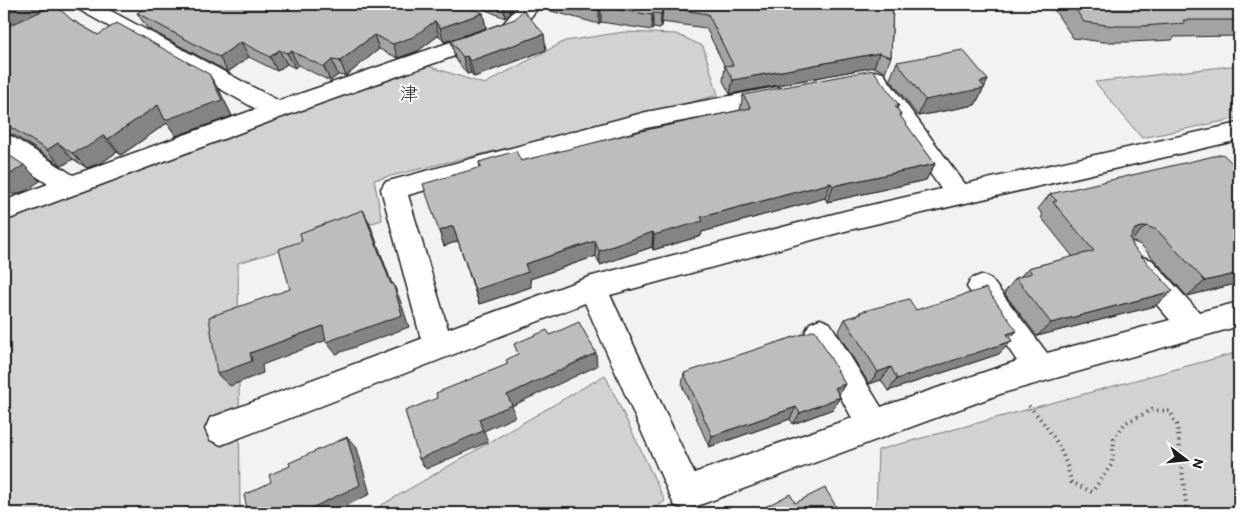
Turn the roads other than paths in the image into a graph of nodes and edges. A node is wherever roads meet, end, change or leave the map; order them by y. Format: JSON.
{"nodes":[{"id":1,"x":531,"y":4,"type":"edge"},
{"id":2,"x":77,"y":7,"type":"edge"},
{"id":3,"x":485,"y":18,"type":"dead end"},
{"id":4,"x":510,"y":29,"type":"junction"},
{"id":5,"x":855,"y":80,"type":"edge"},
{"id":6,"x":798,"y":91,"type":"edge"},
{"id":7,"x":277,"y":110,"type":"junction"},
{"id":8,"x":1239,"y":132,"type":"edge"},
{"id":9,"x":4,"y":143,"type":"edge"},
{"id":10,"x":70,"y":186,"type":"junction"},
{"id":11,"x":960,"y":196,"type":"junction"},
{"id":12,"x":4,"y":211,"type":"edge"},
{"id":13,"x":1130,"y":254,"type":"edge"},
{"id":14,"x":981,"y":287,"type":"edge"},
{"id":15,"x":592,"y":288,"type":"junction"},
{"id":16,"x":1239,"y":314,"type":"edge"},
{"id":17,"x":1194,"y":326,"type":"junction"},
{"id":18,"x":820,"y":332,"type":"dead end"},
{"id":19,"x":438,"y":347,"type":"junction"},
{"id":20,"x":1040,"y":368,"type":"junction"},
{"id":21,"x":874,"y":425,"type":"junction"},
{"id":22,"x":221,"y":429,"type":"tunnel mouth"}],
"edges":[{"from":1,"to":4,"type":"street"},
{"from":2,"to":7,"type":"street"},
{"from":3,"to":4,"type":"street"},
{"from":4,"to":7,"type":"street"},
{"from":5,"to":11,"type":"street"},
{"from":6,"to":19,"type":"street"},
{"from":7,"to":10,"type":"street"},
{"from":8,"to":11,"type":"street"},
{"from":9,"to":10,"type":"street"},
{"from":10,"to":12,"type":"street"},
{"from":11,"to":15,"type":"street"},
{"from":13,"to":17,"type":"street"},
{"from":14,"to":20,"type":"street"},
{"from":15,"to":19,"type":"street"},
{"from":15,"to":21,"type":"street"},
{"from":16,"to":17,"type":"street"},
{"from":17,"to":20,"type":"street"},
{"from":18,"to":21,"type":"street"},
{"from":19,"to":22,"type":"street"},
{"from":20,"to":21,"type":"street"}]}
